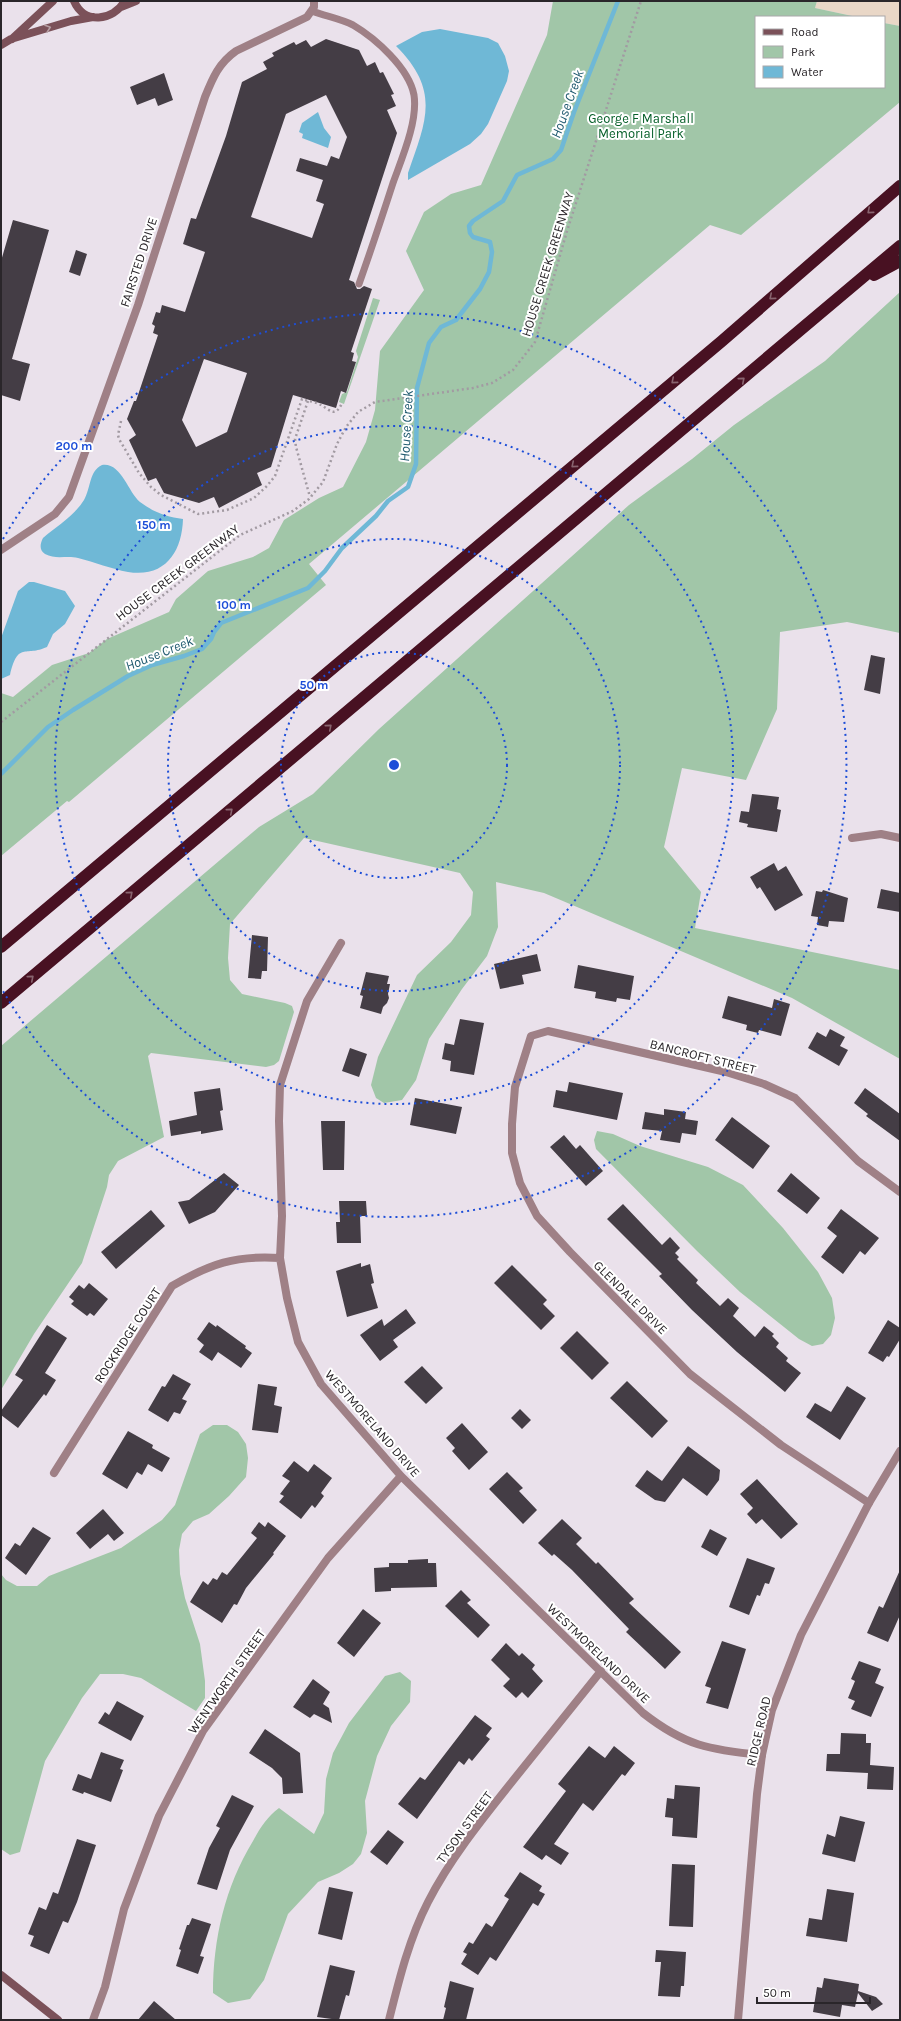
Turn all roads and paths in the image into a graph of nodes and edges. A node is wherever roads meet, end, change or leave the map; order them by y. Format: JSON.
{"nodes":[{"id":1,"x":53,"y":1,"type":"edge"},
{"id":2,"x":74,"y":1,"type":"edge"},
{"id":3,"x":136,"y":1,"type":"edge"},
{"id":4,"x":314,"y":1,"type":"edge"},
{"id":5,"x":641,"y":1,"type":"edge"},
{"id":6,"x":123,"y":4,"type":"edge"},
{"id":7,"x":312,"y":11,"type":"junction"},
{"id":8,"x":93,"y":17,"type":"junction"},
{"id":9,"x":11,"y":39,"type":"junction"},
{"id":10,"x":1,"y":45,"type":"edge"},
{"id":11,"x":900,"y":186,"type":"edge"},
{"id":12,"x":900,"y":246,"type":"edge"},
{"id":13,"x":900,"y":261,"type":"edge"},
{"id":14,"x":359,"y":284,"type":"dead end"},
{"id":15,"x":852,"y":288,"type":"junction"},
{"id":16,"x":308,"y":401,"type":"junction"},
{"id":17,"x":342,"y":402,"type":"dead end"},
{"id":18,"x":121,"y":421,"type":"dead end"},
{"id":19,"x":310,"y":497,"type":"junction"},
{"id":20,"x":1,"y":550,"type":"edge"},
{"id":21,"x":1,"y":722,"type":"edge"},
{"id":22,"x":852,"y":838,"type":"dead end"},
{"id":23,"x":900,"y":838,"type":"edge"},
{"id":24,"x":341,"y":943,"type":"dead end"},
{"id":25,"x":1,"y":947,"type":"edge"},
{"id":26,"x":1,"y":1003,"type":"edge"},
{"id":27,"x":535,"y":1035,"type":"joint"},
{"id":28,"x":900,"y":1192,"type":"edge"},
{"id":29,"x":280,"y":1258,"type":"junction"},
{"id":30,"x":900,"y":1450,"type":"edge"},
{"id":31,"x":54,"y":1473,"type":"dead end"},
{"id":32,"x":401,"y":1476,"type":"junction"},
{"id":33,"x":869,"y":1503,"type":"junction"},
{"id":34,"x":601,"y":1671,"type":"junction"},
{"id":35,"x":762,"y":1755,"type":"junction"},
{"id":36,"x":1,"y":1975,"type":"edge"},
{"id":37,"x":58,"y":2020,"type":"edge"},
{"id":38,"x":94,"y":2020,"type":"edge"},
{"id":39,"x":389,"y":2020,"type":"edge"},
{"id":40,"x":738,"y":2020,"type":"edge"}],
"edges":[{"from":1,"to":9,"type":"main road"},
{"from":2,"to":8,"type":"main road"},
{"from":3,"to":6,"type":"main road"},
{"from":4,"to":7,"type":"street"},
{"from":5,"to":19,"type":"path","name":"HOUSE CREEK GREENWAY"},
{"from":6,"to":8,"type":"main road"},
{"from":7,"to":14,"type":"lane"},
{"from":7,"to":20,"type":"street","name":"FAIRSTED DRIVE"},
{"from":9,"to":8,"type":"main road","one_way":true},
{"from":9,"to":10,"type":"main road"},
{"from":11,"to":25,"type":"highway","one_way":true},
{"from":12,"to":15,"type":"highway"},
{"from":13,"to":15,"type":"highway"},
{"from":26,"to":15,"type":"highway","one_way":true},
{"from":16,"to":17,"type":"path"},
{"from":16,"to":18,"type":"path"},
{"from":16,"to":19,"type":"path"},
{"from":19,"to":21,"type":"path","name":"HOUSE CREEK GREENWAY"},
{"from":22,"to":23,"type":"street"},
{"from":24,"to":29,"type":"street","name":"WESTMORELAND DRIVE"},
{"from":27,"to":28,"type":"street","name":"BANCROFT STREET"},
{"from":27,"to":33,"type":"street","name":"GLENDALE DRIVE"},
{"from":29,"to":31,"type":"street","name":"ROCKRIDGE COURT"},
{"from":29,"to":32,"type":"street","name":"WESTMORELAND DRIVE"},
{"from":30,"to":33,"type":"street","name":"RIDGE ROAD"},
{"from":32,"to":34,"type":"street","name":"WESTMORELAND DRIVE"},
{"from":32,"to":38,"type":"street","name":"WENTWORTH STREET"},
{"from":33,"to":35,"type":"street","name":"RIDGE ROAD"},
{"from":34,"to":35,"type":"street","name":"WESTMORELAND DRIVE"},
{"from":34,"to":39,"type":"street","name":"TYSON STREET"},
{"from":35,"to":40,"type":"street","name":"RIDGE ROAD"},
{"from":36,"to":37,"type":"main road"}]}
